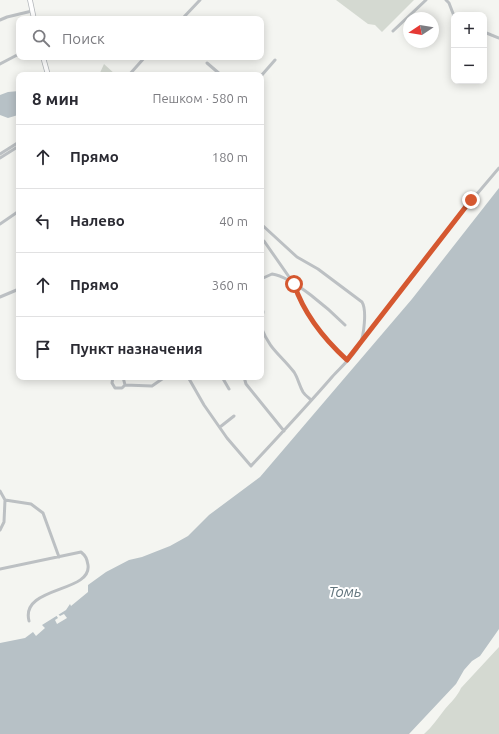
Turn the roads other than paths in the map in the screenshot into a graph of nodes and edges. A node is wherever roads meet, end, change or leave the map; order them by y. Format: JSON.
{"nodes":[{"id":1,"x":30,"y":0,"type":"edge"},
{"id":2,"x":200,"y":0,"type":"edge"},
{"id":3,"x":426,"y":0,"type":"edge"},
{"id":4,"x":446,"y":0,"type":"edge"},
{"id":5,"x":32,"y":11,"type":"junction"},
{"id":6,"x":452,"y":12,"type":"edge"},
{"id":7,"x":33,"y":16,"type":"edge"},
{"id":8,"x":185,"y":16,"type":"edge"},
{"id":9,"x":0,"y":20,"type":"edge"},
{"id":10,"x":393,"y":32,"type":"dead end"},
{"id":11,"x":487,"y":33,"type":"edge"},
{"id":12,"x":499,"y":38,"type":"edge"},
{"id":13,"x":16,"y":56,"type":"edge"},
{"id":14,"x":45,"y":60,"type":"edge"},
{"id":15,"x":142,"y":60,"type":"edge"},
{"id":16,"x":275,"y":60,"type":"dead end"},
{"id":17,"x":207,"y":63,"type":"dead end"},
{"id":18,"x":0,"y":64,"type":"edge"},
{"id":19,"x":47,"y":72,"type":"edge"},
{"id":20,"x":132,"y":72,"type":"edge"},
{"id":21,"x":218,"y":72,"type":"edge"},
{"id":22,"x":264,"y":73,"type":"edge"},
{"id":23,"x":16,"y":144,"type":"edge"},
{"id":24,"x":16,"y":148,"type":"edge"},
{"id":25,"x":0,"y":154,"type":"edge"},
{"id":26,"x":0,"y":158,"type":"edge"},
{"id":27,"x":499,"y":168,"type":"edge"},
{"id":28,"x":16,"y":213,"type":"edge"},
{"id":29,"x":0,"y":224,"type":"edge"},
{"id":30,"x":264,"y":227,"type":"edge"},
{"id":31,"x":264,"y":241,"type":"dead end"},
{"id":32,"x":264,"y":277,"type":"edge"},
{"id":33,"x":294,"y":284,"type":"junction"},
{"id":34,"x":16,"y":290,"type":"edge"},
{"id":35,"x":0,"y":297,"type":"edge"},
{"id":36,"x":345,"y":325,"type":"dead end"},
{"id":37,"x":264,"y":335,"type":"edge"},
{"id":38,"x":360,"y":343,"type":"junction"},
{"id":39,"x":347,"y":360,"type":"junction"},
{"id":40,"x":112,"y":380,"type":"edge"},
{"id":41,"x":124,"y":380,"type":"edge"},
{"id":42,"x":161,"y":380,"type":"edge"},
{"id":43,"x":190,"y":380,"type":"edge"},
{"id":44,"x":224,"y":380,"type":"edge"},
{"id":45,"x":245,"y":380,"type":"edge"},
{"id":46,"x":125,"y":385,"type":"junction"},
{"id":47,"x":229,"y":389,"type":"dead end"},
{"id":48,"x":311,"y":400,"type":"junction"},
{"id":49,"x":234,"y":416,"type":"dead end"},
{"id":50,"x":220,"y":427,"type":"junction"},
{"id":51,"x":284,"y":431,"type":"junction"},
{"id":52,"x":0,"y":491,"type":"edge"},
{"id":53,"x":5,"y":500,"type":"junction"},
{"id":54,"x":0,"y":530,"type":"edge"},
{"id":55,"x":59,"y":557,"type":"junction"},
{"id":56,"x":0,"y":569,"type":"edge"},
{"id":57,"x":29,"y":621,"type":"dead end"}],
"edges":[{"from":1,"to":5,"type":"street"},
{"from":2,"to":8,"type":"street"},
{"from":3,"to":10,"type":"street"},
{"from":4,"to":6,"type":"street"},
{"from":5,"to":7,"type":"street"},
{"from":5,"to":9,"type":"street"},
{"from":11,"to":12,"type":"street"},
{"from":13,"to":18,"type":"street"},
{"from":14,"to":19,"type":"street"},
{"from":15,"to":20,"type":"street"},
{"from":16,"to":22,"type":"street"},
{"from":17,"to":21,"type":"street"},
{"from":23,"to":25,"type":"street"},
{"from":24,"to":26,"type":"street"},
{"from":27,"to":38,"type":"street"},
{"from":28,"to":29,"type":"street"},
{"from":30,"to":38,"type":"street"},
{"from":31,"to":33,"type":"street"},
{"from":32,"to":33,"type":"street"},
{"from":33,"to":36,"type":"street"},
{"from":33,"to":39,"type":"street"},
{"from":34,"to":35,"type":"street"},
{"from":37,"to":48,"type":"street"},
{"from":38,"to":39,"type":"street"},
{"from":39,"to":48,"type":"street"},
{"from":40,"to":46,"type":"street"},
{"from":41,"to":46,"type":"street"},
{"from":42,"to":46,"type":"street"},
{"from":43,"to":50,"type":"street"},
{"from":44,"to":47,"type":"street"},
{"from":45,"to":51,"type":"street"},
{"from":48,"to":51,"type":"street"},
{"from":49,"to":50,"type":"street"},
{"from":50,"to":51,"type":"street"},
{"from":52,"to":53,"type":"street"},
{"from":53,"to":54,"type":"street"},
{"from":53,"to":55,"type":"street"},
{"from":55,"to":56,"type":"street"},
{"from":55,"to":57,"type":"street"}]}
